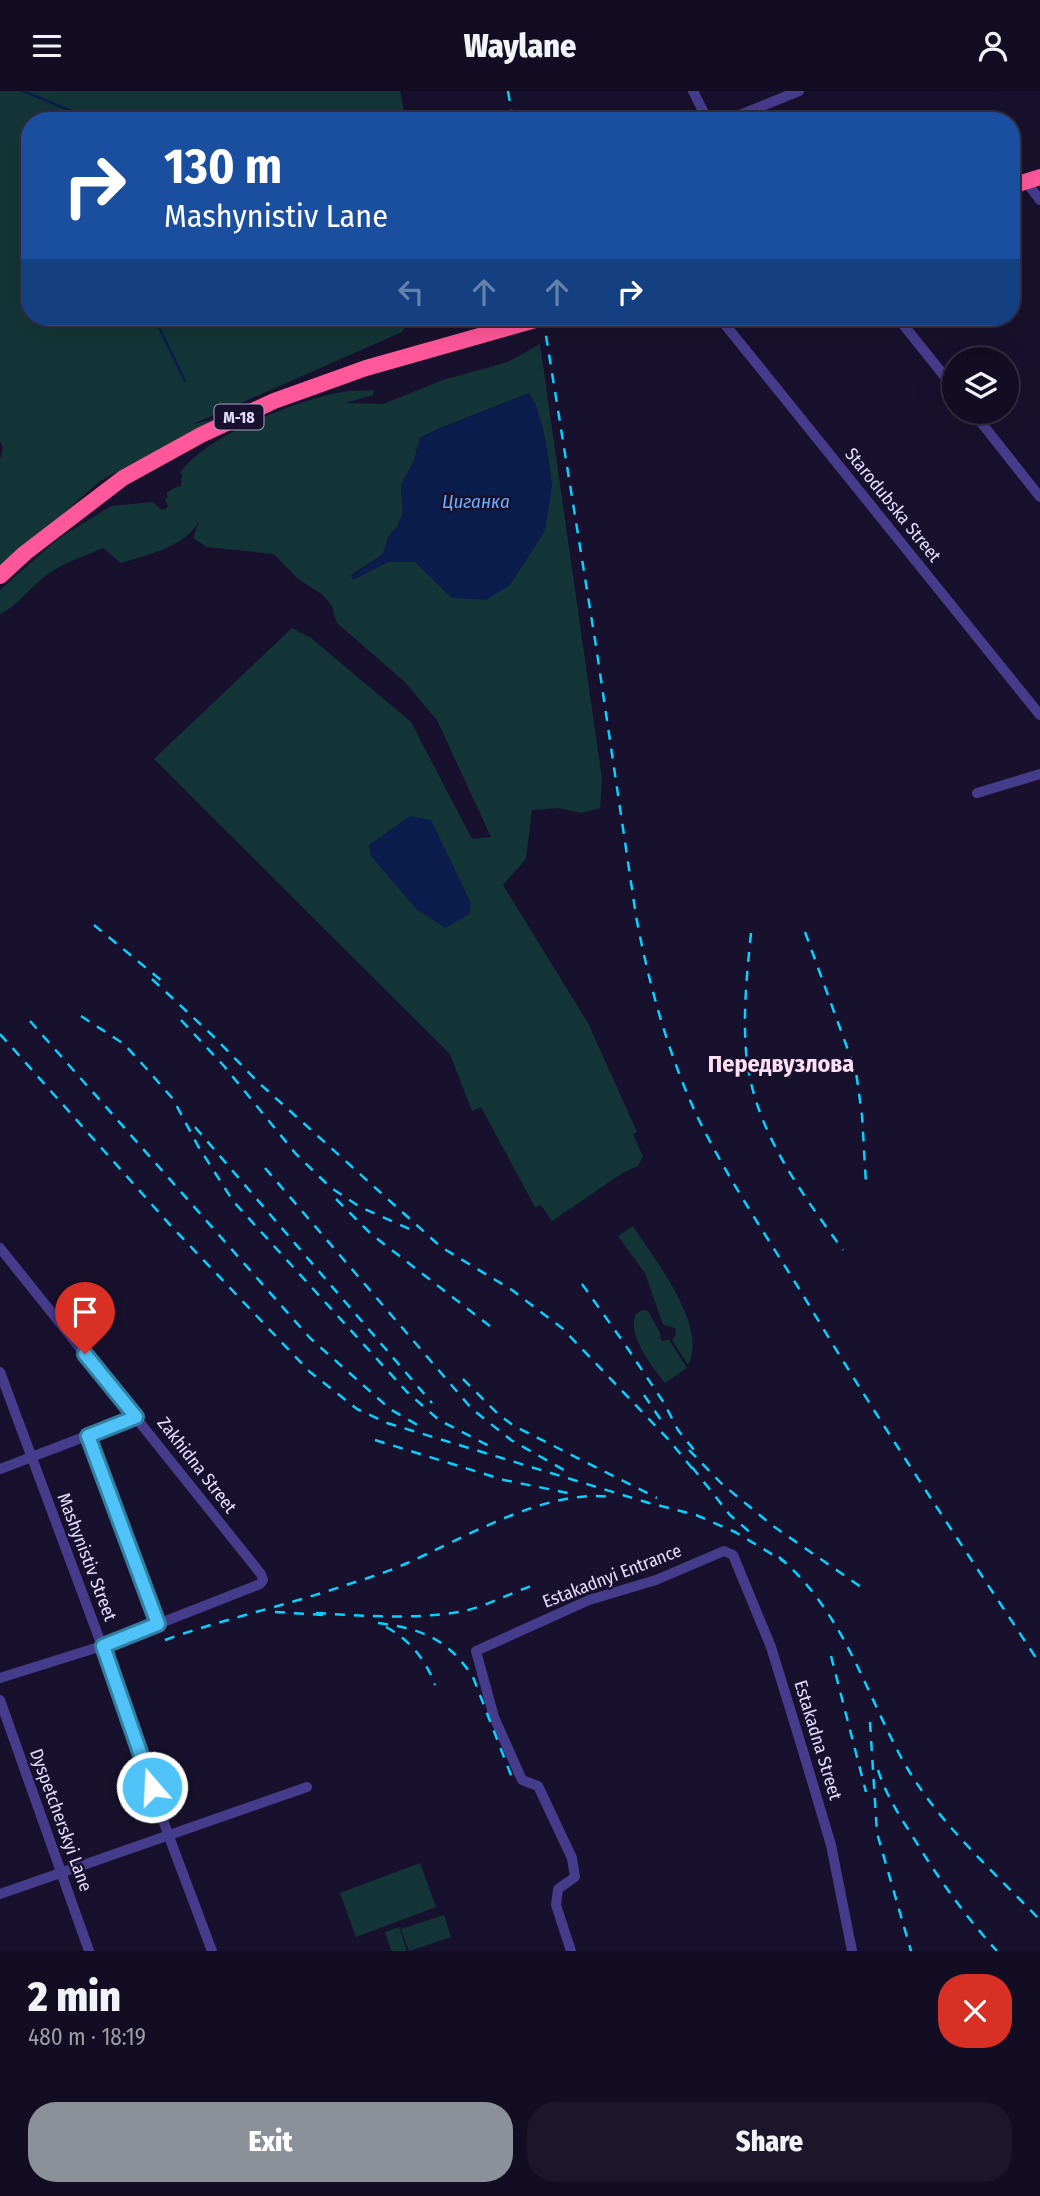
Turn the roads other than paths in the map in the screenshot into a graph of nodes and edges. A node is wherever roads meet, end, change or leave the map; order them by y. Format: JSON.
{"nodes":[{"id":1,"x":693,"y":91,"type":"edge"},
{"id":2,"x":799,"y":91,"type":"edge"},
{"id":3,"x":704,"y":112,"type":"edge"},
{"id":4,"x":747,"y":112,"type":"edge"},
{"id":5,"x":1026,"y":182,"type":"edge"},
{"id":6,"x":1040,"y":200,"type":"edge"},
{"id":7,"x":515,"y":326,"type":"edge"},
{"id":8,"x":726,"y":326,"type":"edge"},
{"id":9,"x":904,"y":326,"type":"edge"},
{"id":10,"x":942,"y":373,"type":"edge"},
{"id":11,"x":982,"y":424,"type":"edge"},
{"id":12,"x":1040,"y":497,"type":"edge"},
{"id":13,"x":0,"y":576,"type":"edge"},
{"id":14,"x":1040,"y":715,"type":"edge"},
{"id":15,"x":1040,"y":774,"type":"edge"},
{"id":16,"x":977,"y":793,"type":"dead end"},
{"id":17,"x":0,"y":1248,"type":"edge"},
{"id":18,"x":0,"y":1373,"type":"edge"},
{"id":19,"x":136,"y":1417,"type":"junction"},
{"id":20,"x":88,"y":1436,"type":"junction"},
{"id":21,"x":31,"y":1457,"type":"junction"},
{"id":22,"x":0,"y":1469,"type":"edge"},
{"id":23,"x":724,"y":1551,"type":"joint"},
{"id":24,"x":158,"y":1624,"type":"junction"},
{"id":25,"x":103,"y":1646,"type":"junction"},
{"id":26,"x":0,"y":1678,"type":"edge"},
{"id":27,"x":0,"y":1700,"type":"edge"},
{"id":28,"x":307,"y":1787,"type":"dead end"},
{"id":29,"x":168,"y":1834,"type":"junction"},
{"id":30,"x":61,"y":1873,"type":"junction"},
{"id":31,"x":0,"y":1894,"type":"edge"},
{"id":32,"x":89,"y":1951,"type":"edge"},
{"id":33,"x":212,"y":1951,"type":"edge"},
{"id":34,"x":571,"y":1951,"type":"edge"},
{"id":35,"x":852,"y":1951,"type":"edge"}],
"edges":[{"from":1,"to":3,"type":"street"},
{"from":2,"to":4,"type":"street"},
{"from":5,"to":6,"type":"street"},
{"from":7,"to":13,"type":"highway","number":"М-18"},
{"from":8,"to":14,"type":"street","name":"Starodubska Street"},
{"from":9,"to":10,"type":"street"},
{"from":11,"to":12,"type":"street"},
{"from":15,"to":16,"type":"street"},
{"from":17,"to":19,"type":"street","name":"Zakhidna Street"},
{"from":18,"to":21,"type":"street","name":"Mashynistiv Street"},
{"from":19,"to":20,"type":"street"},
{"from":19,"to":24,"type":"street","name":"Zakhidna Street"},
{"from":20,"to":21,"type":"street"},
{"from":20,"to":24,"type":"street"},
{"from":21,"to":22,"type":"street"},
{"from":21,"to":25,"type":"street","name":"Mashynistiv Street"},
{"from":23,"to":34,"type":"street","name":"Estakadnyi Entrance"},
{"from":23,"to":35,"type":"street","name":"Estakadna Street"},
{"from":24,"to":25,"type":"street"},
{"from":25,"to":26,"type":"street"},
{"from":25,"to":29,"type":"street","name":"Mashynistiv Street"},
{"from":27,"to":30,"type":"street","name":"Dyspetcherskyi Lane"},
{"from":28,"to":29,"type":"street"},
{"from":29,"to":30,"type":"street"},
{"from":29,"to":33,"type":"street","name":"Mashynistiv Street"},
{"from":30,"to":31,"type":"street"},
{"from":30,"to":32,"type":"street","name":"Dyspetcherskyi Lane"}]}
